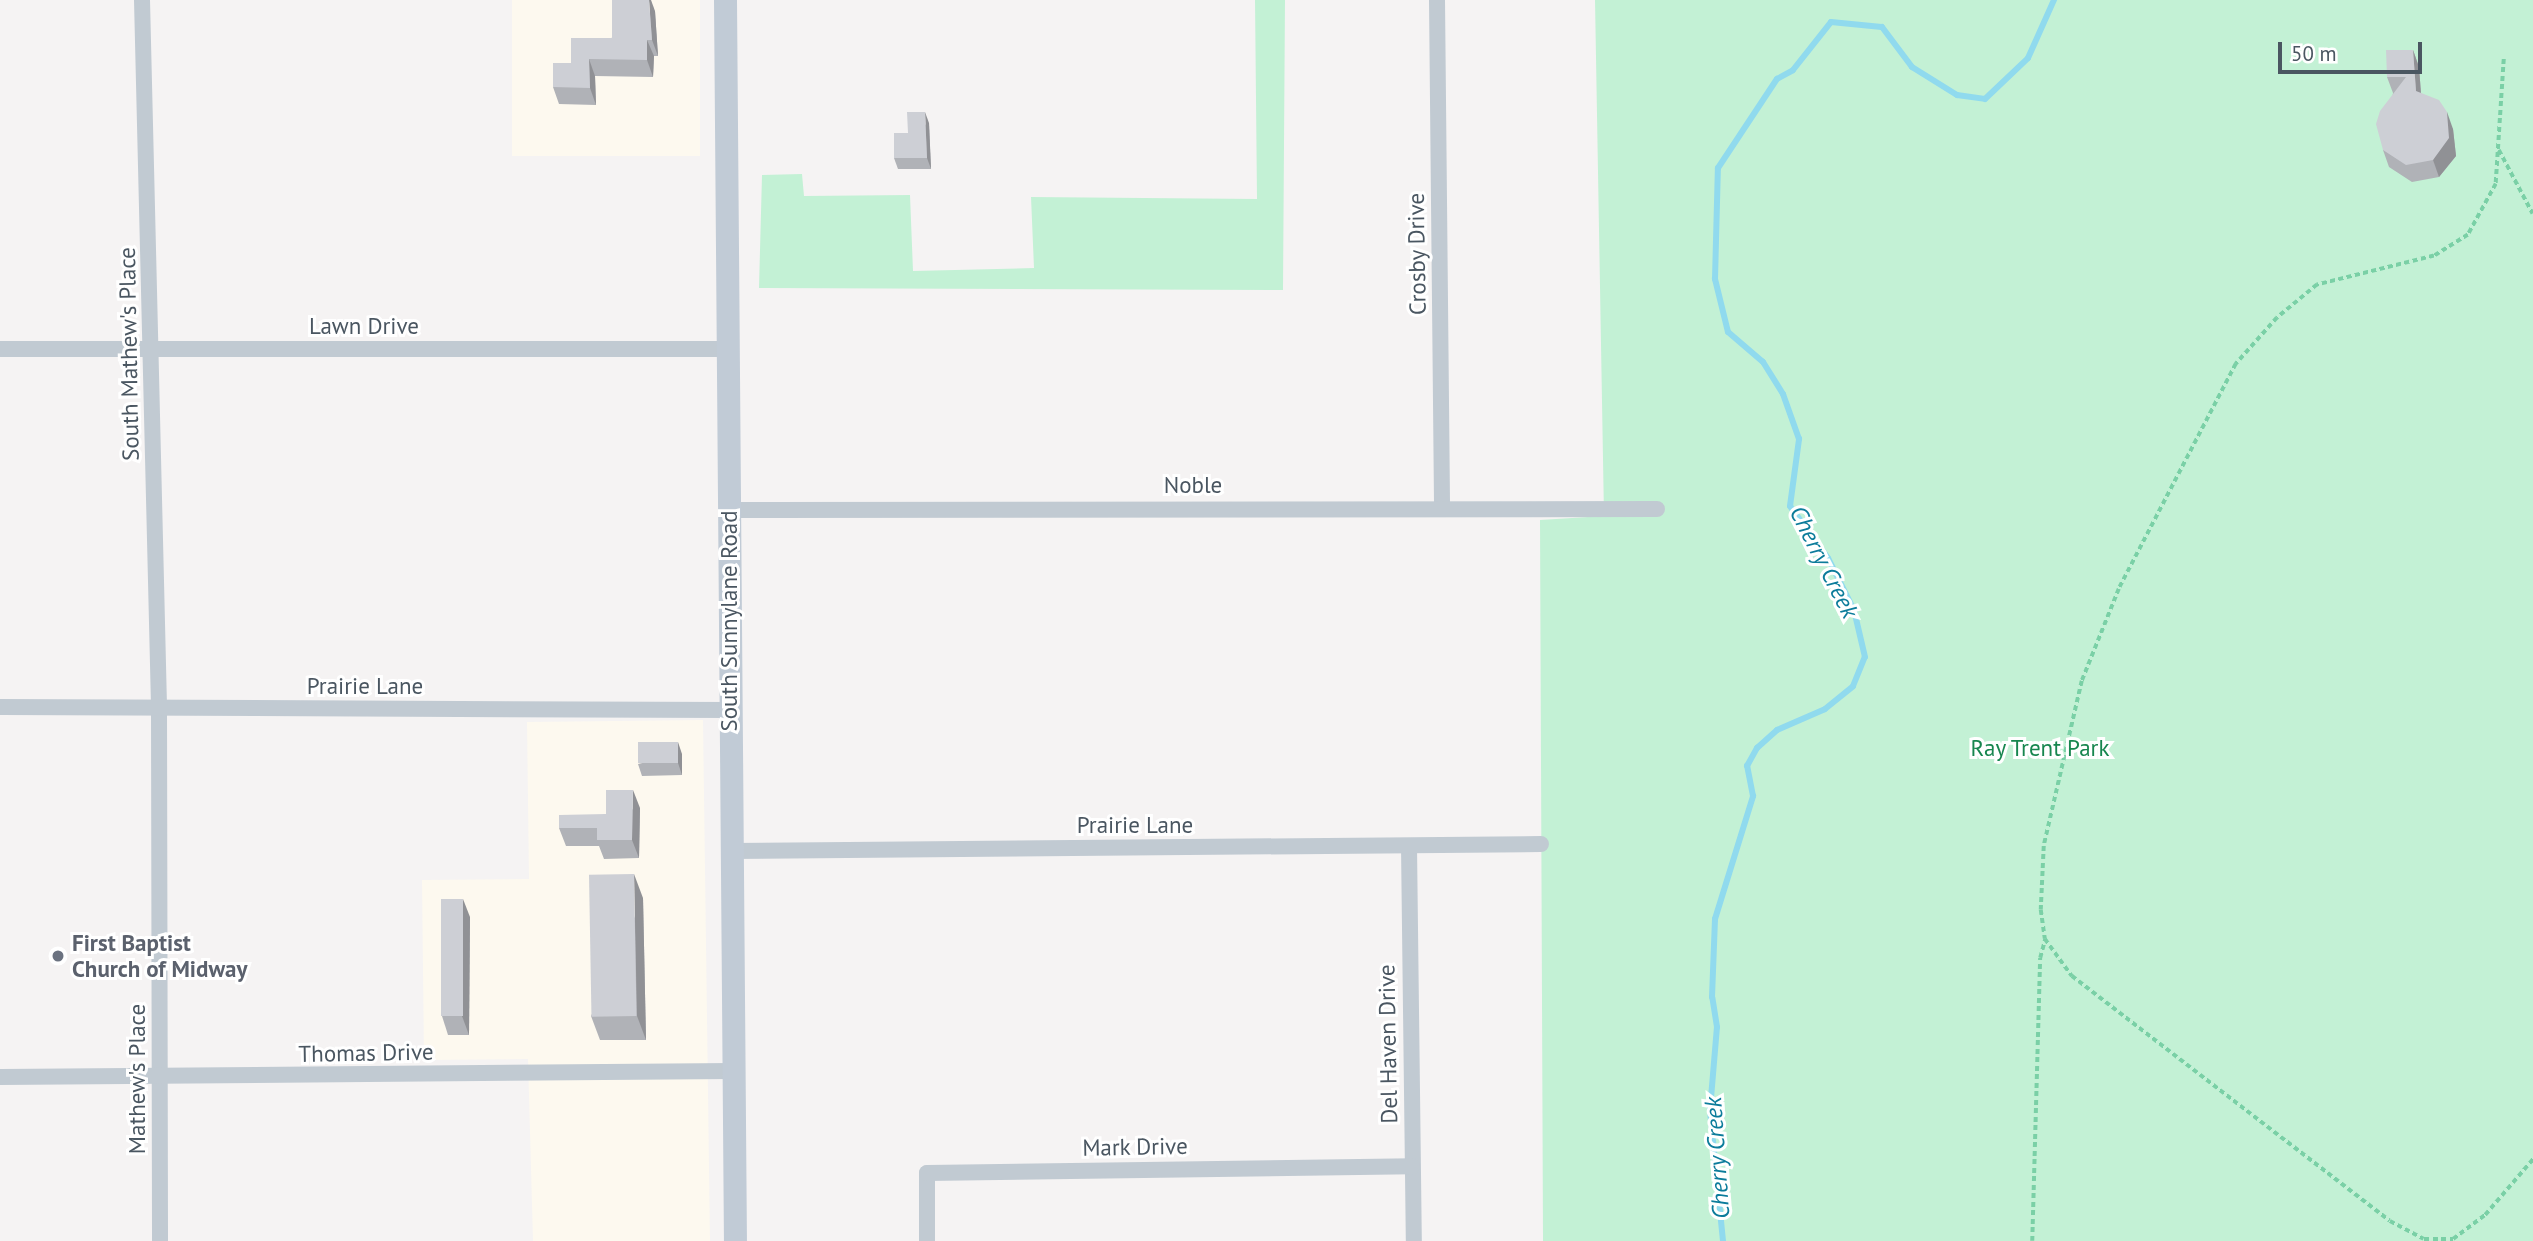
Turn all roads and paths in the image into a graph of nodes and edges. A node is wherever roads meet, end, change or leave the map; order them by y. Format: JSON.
{"nodes":[{"id":1,"x":142,"y":0,"type":"edge"},
{"id":2,"x":725,"y":0,"type":"edge"},
{"id":3,"x":1437,"y":0,"type":"edge"},
{"id":4,"x":2504,"y":59,"type":"dead end"},
{"id":5,"x":2498,"y":148,"type":"junction"},
{"id":6,"x":2533,"y":214,"type":"edge"},
{"id":7,"x":0,"y":349,"type":"edge"},
{"id":8,"x":153,"y":349,"type":"junction"},
{"id":9,"x":727,"y":349,"type":"junction"},
{"id":10,"x":1442,"y":507,"type":"junction"},
{"id":11,"x":1657,"y":509,"type":"dead end"},
{"id":12,"x":729,"y":510,"type":"junction"},
{"id":13,"x":0,"y":707,"type":"edge"},
{"id":14,"x":159,"y":708,"type":"junction"},
{"id":15,"x":729,"y":710,"type":"junction"},
{"id":16,"x":1541,"y":844,"type":"dead end"},
{"id":17,"x":1409,"y":846,"type":"junction"},
{"id":18,"x":730,"y":851,"type":"junction"},
{"id":19,"x":2045,"y":939,"type":"junction"},
{"id":20,"x":733,"y":1071,"type":"junction"},
{"id":21,"x":0,"y":1077,"type":"edge"},
{"id":22,"x":159,"y":1079,"type":"junction"},
{"id":23,"x":2533,"y":1158,"type":"edge"},
{"id":24,"x":1412,"y":1166,"type":"junction"},
{"id":25,"x":160,"y":1241,"type":"edge"},
{"id":26,"x":735,"y":1241,"type":"edge"},
{"id":27,"x":927,"y":1241,"type":"edge"},
{"id":28,"x":1413,"y":1241,"type":"edge"},
{"id":29,"x":2032,"y":1241,"type":"edge"}],
"edges":[{"from":1,"to":8,"type":"street","name":"South Mathew's Place"},
{"from":2,"to":9,"type":"main road","name":"South Sunnylane Road"},
{"from":3,"to":10,"type":"street","name":"Crosby Drive"},
{"from":4,"to":5,"type":"path"},
{"from":5,"to":6,"type":"path"},
{"from":5,"to":19,"type":"path"},
{"from":7,"to":8,"type":"street","name":"Lawn Drive"},
{"from":8,"to":9,"type":"street","name":"Lawn Drive"},
{"from":8,"to":14,"type":"street","name":"South Mathew's Place"},
{"from":9,"to":12,"type":"main road","name":"South Sunnylane Road"},
{"from":10,"to":11,"type":"street","name":"Noble"},
{"from":10,"to":12,"type":"street","name":"Noble"},
{"from":12,"to":15,"type":"main road","name":"South Sunnylane Road"},
{"from":13,"to":14,"type":"street","name":"Prairie Lane"},
{"from":14,"to":15,"type":"street","name":"Prairie Lane"},
{"from":14,"to":22,"type":"street","name":"Mathew's Place"},
{"from":15,"to":18,"type":"main road","name":"South Sunnylane Road"},
{"from":16,"to":17,"type":"street","name":"Prairie Lane"},
{"from":17,"to":18,"type":"street","name":"Prairie Lane"},
{"from":17,"to":24,"type":"street","name":"Del Haven Drive"},
{"from":18,"to":20,"type":"main road","name":"South Sunnylane Road"},
{"from":19,"to":23,"type":"path"},
{"from":19,"to":29,"type":"path"},
{"from":20,"to":22,"type":"street","name":"Thomas Drive"},
{"from":20,"to":26,"type":"main road","name":"South Sunnylane Road"},
{"from":21,"to":22,"type":"street","name":"Thomas Drive"},
{"from":22,"to":25,"type":"street","name":"Mathew's Place"},
{"from":24,"to":27,"type":"street","name":"Mark Drive"},
{"from":24,"to":28,"type":"street","name":"Del Haven Drive"}]}
